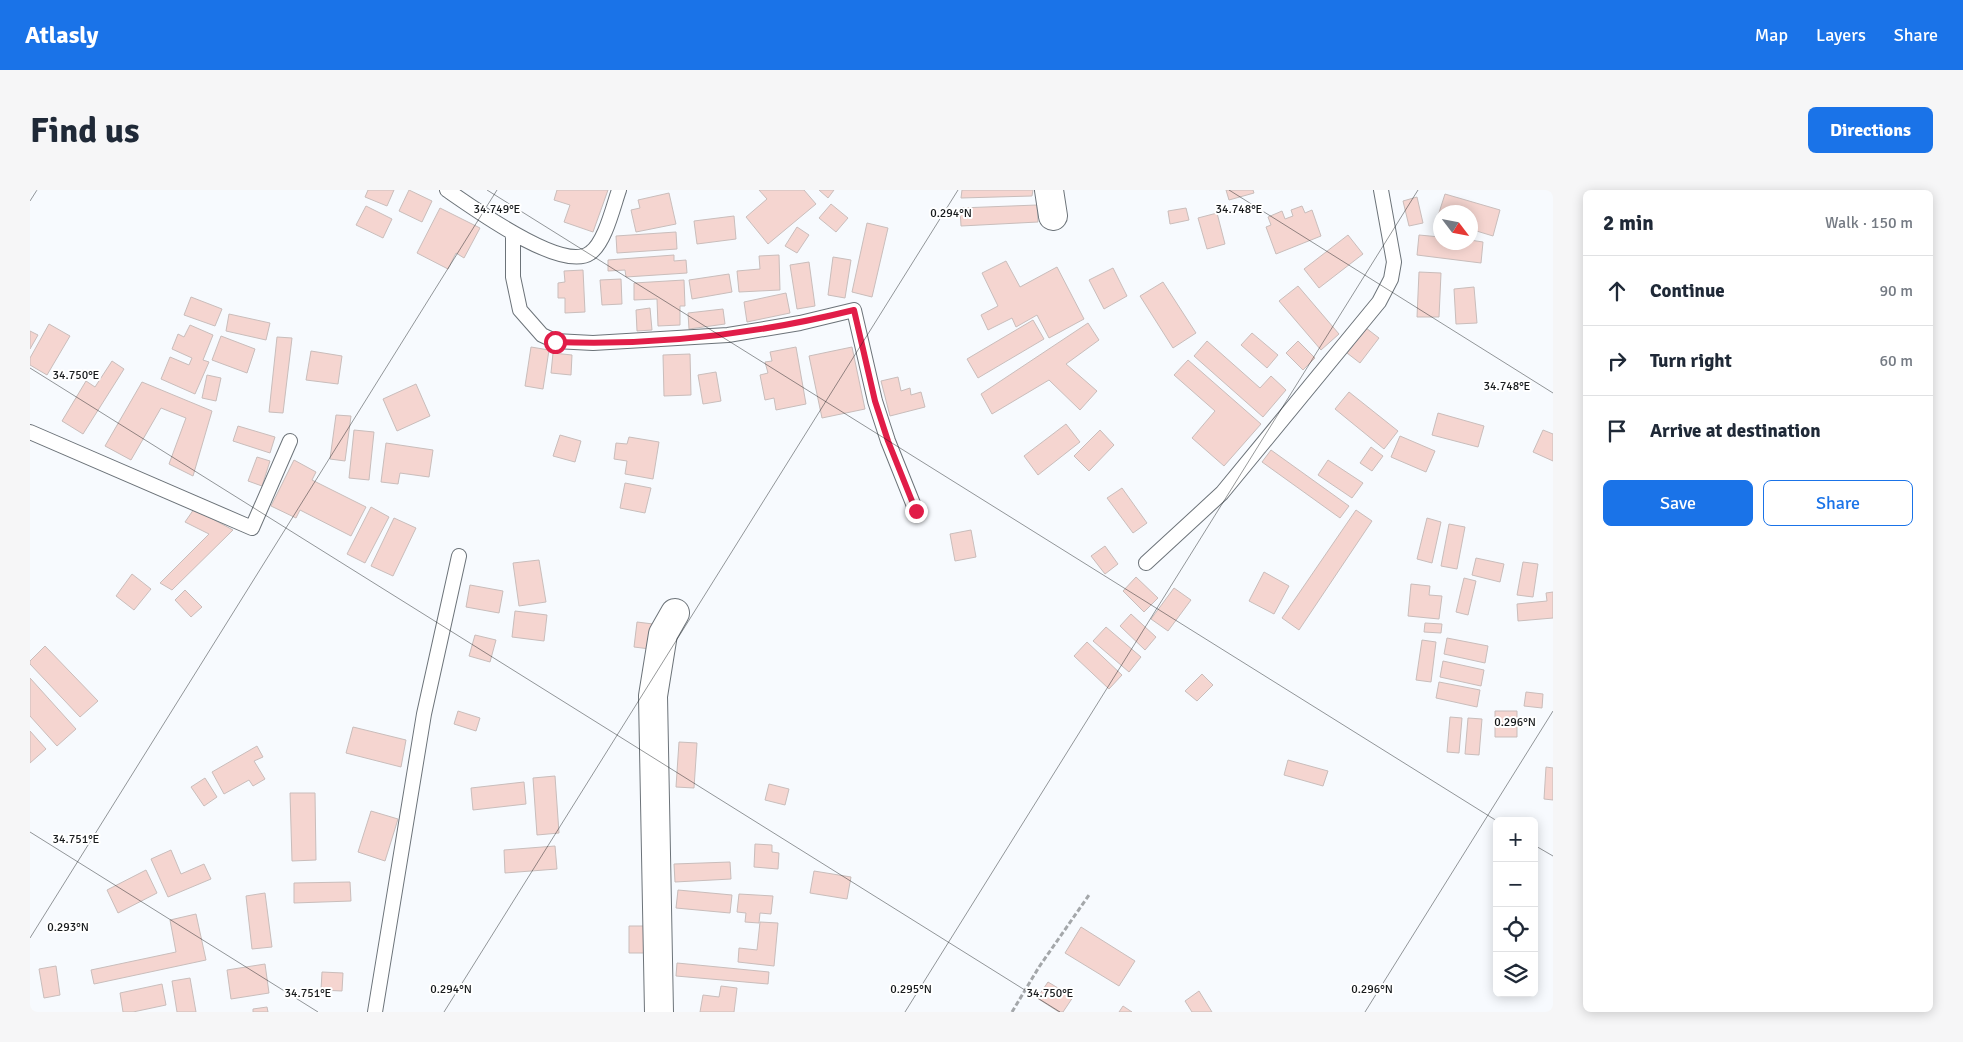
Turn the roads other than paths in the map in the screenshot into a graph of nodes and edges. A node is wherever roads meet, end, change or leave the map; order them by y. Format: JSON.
{"nodes":[{"id":1,"x":447,"y":190,"type":"edge"},
{"id":2,"x":619,"y":190,"type":"edge"},
{"id":3,"x":1381,"y":190,"type":"edge"},
{"id":4,"x":513,"y":234,"type":"junction"},
{"id":5,"x":30,"y":432,"type":"edge"},
{"id":6,"x":290,"y":441,"type":"dead end"},
{"id":7,"x":916,"y":511,"type":"dead end"},
{"id":8,"x":459,"y":556,"type":"dead end"},
{"id":9,"x":1146,"y":563,"type":"dead end"},
{"id":10,"x":675,"y":613,"type":"dead end"},
{"id":11,"x":375,"y":1012,"type":"edge"},
{"id":12,"x":659,"y":1012,"type":"edge"}],
"edges":[{"from":1,"to":4,"type":"lane"},
{"from":2,"to":4,"type":"lane"},
{"from":3,"to":9,"type":"lane"},
{"from":4,"to":7,"type":"lane"},
{"from":5,"to":6,"type":"lane"},
{"from":8,"to":11,"type":"lane"},
{"from":10,"to":12,"type":"street"}]}
